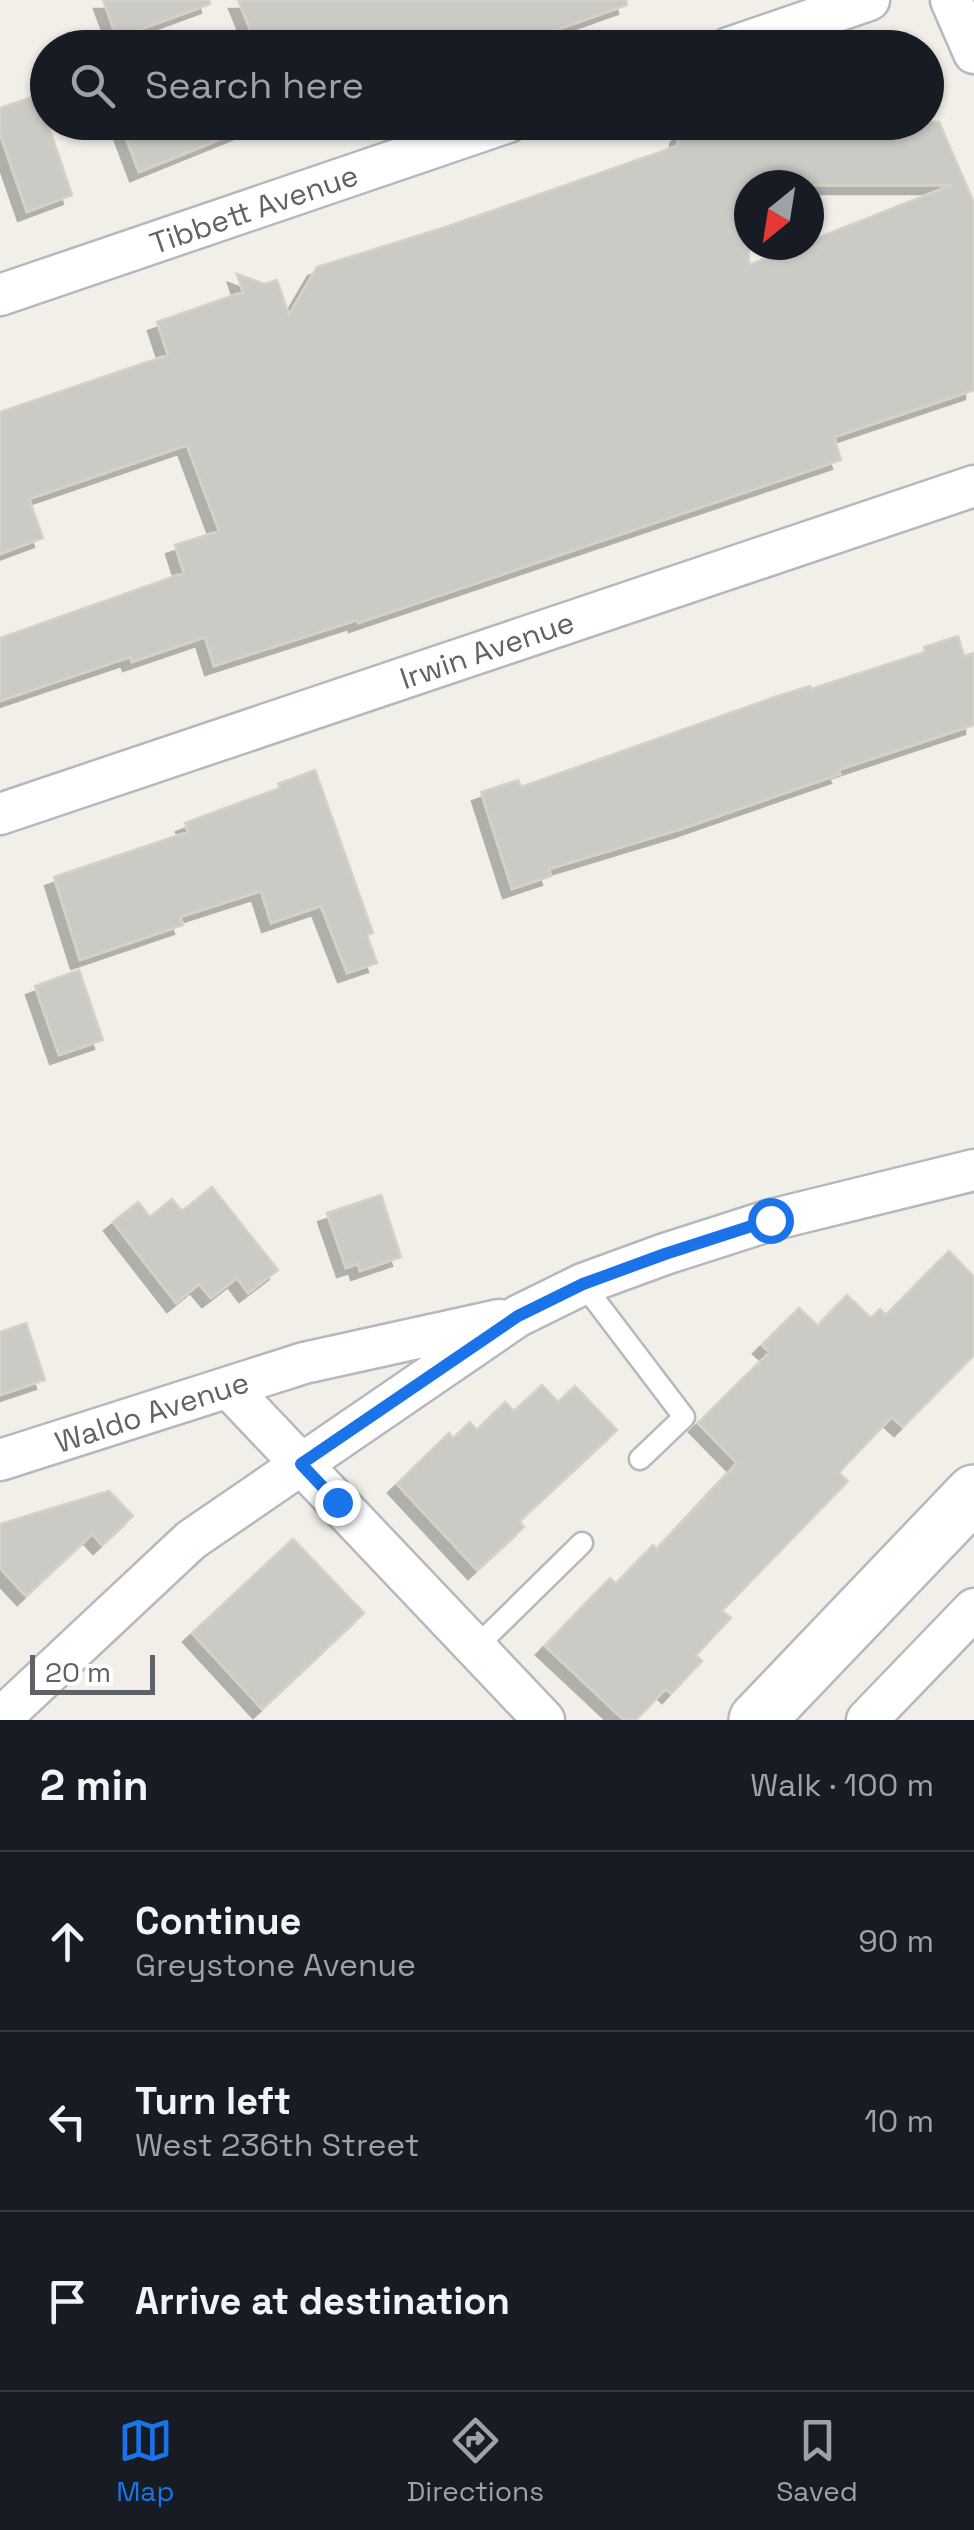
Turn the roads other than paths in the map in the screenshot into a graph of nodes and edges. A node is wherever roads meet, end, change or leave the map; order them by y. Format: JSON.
{"nodes":[{"id":1,"x":869,"y":0,"type":"edge"},
{"id":2,"x":951,"y":0,"type":"edge"},
{"id":3,"x":782,"y":30,"type":"edge"},
{"id":4,"x":974,"y":52,"type":"edge"},
{"id":5,"x":455,"y":140,"type":"edge"},
{"id":6,"x":0,"y":295,"type":"edge"},
{"id":7,"x":974,"y":486,"type":"edge"},
{"id":8,"x":0,"y":814,"type":"edge"},
{"id":9,"x":974,"y":1170,"type":"edge"},
{"id":10,"x":583,"y":1284,"type":"junction"},
{"id":11,"x":518,"y":1316,"type":"junction"},
{"id":12,"x":228,"y":1388,"type":"junction"},
{"id":13,"x":640,"y":1459,"type":"dead end"},
{"id":14,"x":0,"y":1460,"type":"edge"},
{"id":15,"x":301,"y":1464,"type":"junction"},
{"id":16,"x":974,"y":1493,"type":"edge"},
{"id":17,"x":582,"y":1542,"type":"dead end"},
{"id":18,"x":974,"y":1609,"type":"edge"},
{"id":19,"x":476,"y":1648,"type":"junction"},
{"id":20,"x":0,"y":1719,"type":"edge"},
{"id":21,"x":544,"y":1720,"type":"edge"},
{"id":22,"x":757,"y":1720,"type":"edge"},
{"id":23,"x":868,"y":1720,"type":"edge"}],
"edges":[{"from":1,"to":3,"type":"street"},
{"from":2,"to":4,"type":"street"},
{"from":5,"to":6,"type":"street","name":"Tibbett Avenue"},
{"from":7,"to":8,"type":"street","name":"Irwin Avenue"},
{"from":9,"to":10,"type":"street"},
{"from":10,"to":11,"type":"street"},
{"from":10,"to":13,"type":"lane"},
{"from":11,"to":12,"type":"street","name":"Waldo Avenue"},
{"from":11,"to":15,"type":"street"},
{"from":12,"to":14,"type":"street","name":"Waldo Avenue"},
{"from":12,"to":15,"type":"street"},
{"from":15,"to":19,"type":"street"},
{"from":15,"to":20,"type":"street"},
{"from":16,"to":22,"type":"main road"},
{"from":17,"to":19,"type":"lane"},
{"from":18,"to":23,"type":"street"},
{"from":19,"to":21,"type":"street"}]}
